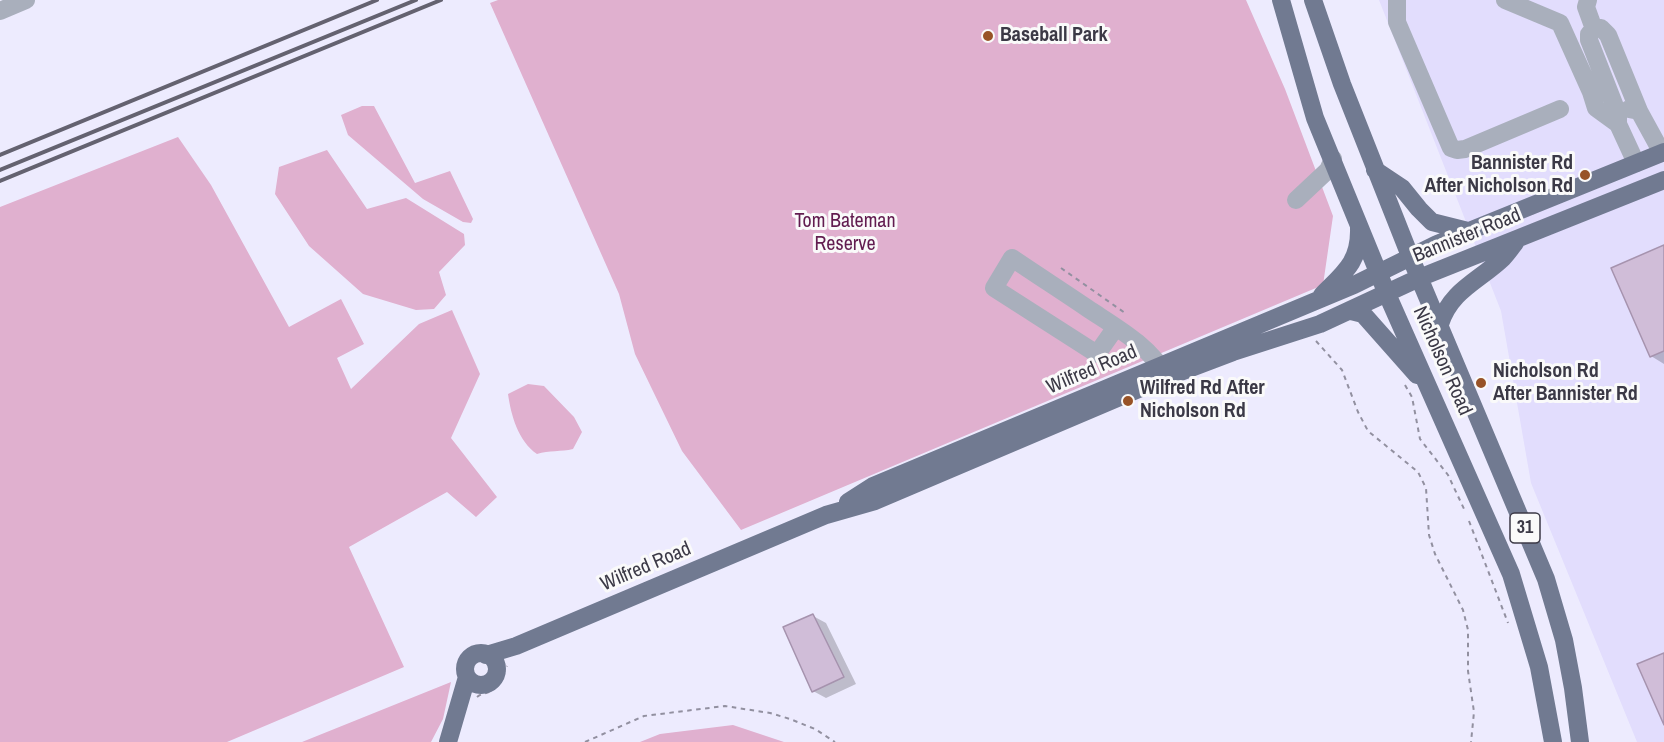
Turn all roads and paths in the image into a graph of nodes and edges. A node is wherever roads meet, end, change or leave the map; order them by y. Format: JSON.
{"nodes":[{"id":1,"x":26,"y":0,"type":"edge"},
{"id":2,"x":1281,"y":0,"type":"edge"},
{"id":3,"x":1313,"y":0,"type":"edge"},
{"id":4,"x":1397,"y":0,"type":"edge"},
{"id":5,"x":1505,"y":0,"type":"edge"},
{"id":6,"x":1588,"y":0,"type":"edge"},
{"id":7,"x":0,"y":11,"type":"edge"},
{"id":8,"x":1594,"y":29,"type":"junction"},
{"id":9,"x":1593,"y":98,"type":"junction"},
{"id":10,"x":1614,"y":106,"type":"junction"},
{"id":11,"x":1560,"y":109,"type":"dead end"},
{"id":12,"x":1639,"y":111,"type":"junction"},
{"id":13,"x":1618,"y":124,"type":"junction"},
{"id":14,"x":1663,"y":152,"type":"edge"},
{"id":15,"x":1333,"y":159,"type":"junction"},
{"id":16,"x":1636,"y":163,"type":"junction"},
{"id":17,"x":1375,"y":170,"type":"junction"},
{"id":18,"x":1664,"y":180,"type":"edge"},
{"id":19,"x":1296,"y":200,"type":"dead end"},
{"id":20,"x":1359,"y":223,"type":"junction"},
{"id":21,"x":1468,"y":231,"type":"junction"},
{"id":22,"x":1517,"y":240,"type":"junction"},
{"id":23,"x":1410,"y":256,"type":"junction"},
{"id":24,"x":1061,"y":268,"type":"dead end"},
{"id":25,"x":1379,"y":272,"type":"junction"},
{"id":26,"x":1419,"y":278,"type":"junction"},
{"id":27,"x":1387,"y":294,"type":"junction"},
{"id":28,"x":1318,"y":299,"type":"junction"},
{"id":29,"x":1351,"y":312,"type":"junction"},
{"id":30,"x":1122,"y":321,"type":"junction"},
{"id":31,"x":1440,"y":324,"type":"junction"},
{"id":32,"x":1312,"y":333,"type":"dead end"},
{"id":33,"x":1114,"y":350,"type":"dead end"},
{"id":34,"x":1164,"y":371,"type":"junction"},
{"id":35,"x":1124,"y":374,"type":"dead end"},
{"id":36,"x":1402,"y":381,"type":"dead end"},
{"id":37,"x":1430,"y":390,"type":"junction"},
{"id":38,"x":1512,"y":632,"type":"dead end"},
{"id":39,"x":491,"y":660,"type":"junction"},
{"id":40,"x":472,"y":681,"type":"junction"},
{"id":41,"x":448,"y":742,"type":"edge"},
{"id":42,"x":585,"y":742,"type":"edge"},
{"id":43,"x":835,"y":742,"type":"edge"},
{"id":44,"x":1471,"y":742,"type":"edge"},
{"id":45,"x":1553,"y":742,"type":"edge"},
{"id":46,"x":1580,"y":742,"type":"edge"}],
"edges":[{"from":1,"to":7,"type":"street"},
{"from":2,"to":15,"type":"main road","name":"Nicholson Road","number":"31"},
{"from":3,"to":17,"type":"main road","name":"Nicholson Road","number":"31"},
{"from":4,"to":11,"type":"street"},
{"from":5,"to":9,"type":"street"},
{"from":6,"to":8,"type":"street"},
{"from":8,"to":10,"type":"street"},
{"from":8,"to":12,"type":"street"},
{"from":9,"to":10,"type":"street"},
{"from":9,"to":13,"type":"street"},
{"from":10,"to":12,"type":"street"},
{"from":10,"to":13,"type":"street"},
{"from":12,"to":14,"type":"street"},
{"from":13,"to":16,"type":"street"},
{"from":14,"to":16,"type":"main road","name":"Bannister Road"},
{"from":15,"to":19,"type":"street"},
{"from":15,"to":20,"type":"main road","name":"Nicholson Road","number":"31"},
{"from":16,"to":21,"type":"main road","name":"Bannister Road"},
{"from":17,"to":21,"type":"main road"},
{"from":17,"to":23,"type":"main road","name":"Nicholson Road","number":"31"},
{"from":18,"to":22,"type":"main road","name":"Bannister Road"},
{"from":20,"to":25,"type":"main road","name":"Nicholson Road","number":"31"},
{"from":20,"to":28,"type":"main road"},
{"from":21,"to":23,"type":"main road","name":"Bannister Road"},
{"from":22,"to":26,"type":"main road","name":"Bannister Road"},
{"from":22,"to":31,"type":"main road"},
{"from":23,"to":25,"type":"main road","name":"Bannister Road"},
{"from":23,"to":26,"type":"main road","name":"Nicholson Road","number":"31"},
{"from":24,"to":30,"type":"path"},
{"from":25,"to":27,"type":"main road","name":"Nicholson Road","number":"31"},
{"from":25,"to":28,"type":"main road","name":"Wilfred Road"},
{"from":26,"to":27,"type":"main road","name":"Bannister Road"},
{"from":26,"to":31,"type":"main road","name":"Nicholson Road","number":"31"},
{"from":27,"to":29,"type":"main road","name":"Wilfred Road"},
{"from":27,"to":37,"type":"main road","name":"Nicholson Road","number":"31"},
{"from":28,"to":34,"type":"main road","name":"Wilfred Road"},
{"from":29,"to":34,"type":"main road","name":"Wilfred Road"},
{"from":29,"to":37,"type":"main road"},
{"from":30,"to":30,"type":"street"},
{"from":30,"to":34,"type":"street"},
{"from":31,"to":46,"type":"main road","name":"Nicholson Road","number":"31"},
{"from":32,"to":44,"type":"path"},
{"from":33,"to":35,"type":"path"},
{"from":34,"to":39,"type":"main road","name":"Wilfred Road"},
{"from":36,"to":38,"type":"path"},
{"from":37,"to":45,"type":"main road","name":"Nicholson Road","number":"31"},
{"from":39,"to":40,"type":"main road"},
{"from":39,"to":40,"type":"main road"},
{"from":40,"to":41,"type":"main road"},
{"from":42,"to":43,"type":"path"}]}
